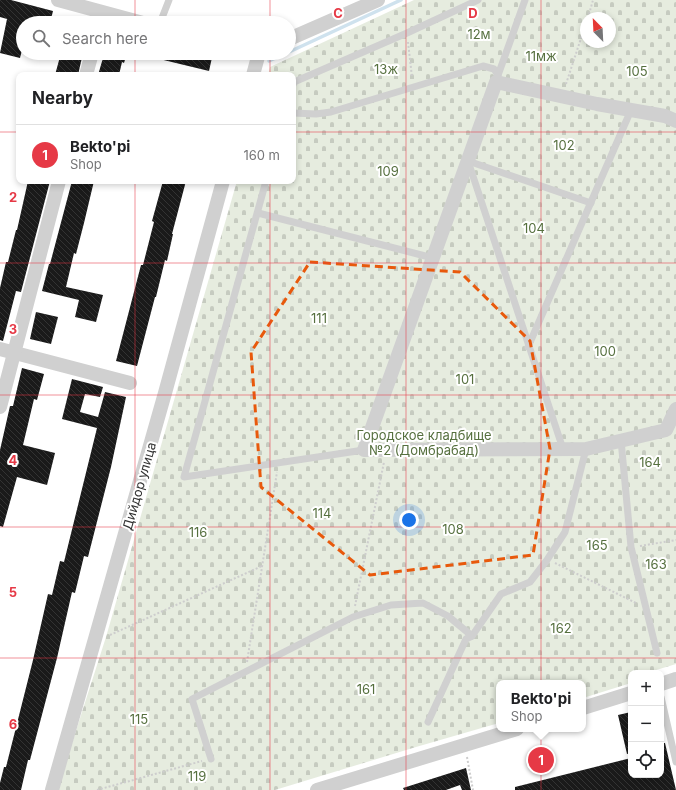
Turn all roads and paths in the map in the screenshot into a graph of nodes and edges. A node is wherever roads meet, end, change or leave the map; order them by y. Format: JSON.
{"nodes":[{"id":1,"x":58,"y":0,"type":"edge"},
{"id":2,"x":169,"y":0,"type":"edge"},
{"id":3,"x":378,"y":0,"type":"edge"},
{"id":4,"x":478,"y":0,"type":"edge"},
{"id":5,"x":525,"y":0,"type":"edge"},
{"id":6,"x":594,"y":0,"type":"edge"},
{"id":7,"x":590,"y":12,"type":"edge"},
{"id":8,"x":96,"y":16,"type":"edge"},
{"id":9,"x":163,"y":16,"type":"edge"},
{"id":10,"x":407,"y":33,"type":"junction"},
{"id":11,"x":296,"y":36,"type":"edge"},
{"id":12,"x":580,"y":42,"type":"edge"},
{"id":13,"x":90,"y":60,"type":"edge"},
{"id":14,"x":257,"y":60,"type":"edge"},
{"id":15,"x":87,"y":72,"type":"edge"},
{"id":16,"x":253,"y":72,"type":"edge"},
{"id":17,"x":497,"y":79,"type":"junction"},
{"id":18,"x":296,"y":81,"type":"edge"},
{"id":19,"x":413,"y":87,"type":"junction"},
{"id":20,"x":562,"y":97,"type":"junction"},
{"id":21,"x":631,"y":110,"type":"junction"},
{"id":22,"x":296,"y":113,"type":"edge"},
{"id":23,"x":676,"y":122,"type":"edge"},
{"id":24,"x":468,"y":161,"type":"junction"},
{"id":25,"x":58,"y":184,"type":"edge"},
{"id":26,"x":223,"y":184,"type":"edge"},
{"id":27,"x":265,"y":184,"type":"edge"},
{"id":28,"x":591,"y":203,"type":"junction"},
{"id":29,"x":258,"y":213,"type":"junction"},
{"id":30,"x":433,"y":258,"type":"junction"},
{"id":31,"x":528,"y":347,"type":"junction"},
{"id":32,"x":0,"y":349,"type":"edge"},
{"id":33,"x":14,"y":352,"type":"junction"},
{"id":34,"x":130,"y":384,"type":"dead end"},
{"id":35,"x":0,"y":408,"type":"edge"},
{"id":36,"x":676,"y":409,"type":"edge"},
{"id":37,"x":621,"y":440,"type":"junction"},
{"id":38,"x":563,"y":449,"type":"junction"},
{"id":39,"x":586,"y":449,"type":"junction"},
{"id":40,"x":364,"y":450,"type":"junction"},
{"id":41,"x":386,"y":450,"type":"junction"},
{"id":42,"x":279,"y":462,"type":"junction"},
{"id":43,"x":676,"y":540,"type":"edge"},
{"id":44,"x":631,"y":547,"type":"junction"},
{"id":45,"x":547,"y":560,"type":"junction"},
{"id":46,"x":262,"y":566,"type":"junction"},
{"id":47,"x":646,"y":607,"type":"junction"},
{"id":48,"x":353,"y":617,"type":"junction"},
{"id":49,"x":472,"y":636,"type":"junction"},
{"id":50,"x":106,"y":637,"type":"dead end"},
{"id":51,"x":658,"y":653,"type":"dead end"},
{"id":52,"x":246,"y":671,"type":"junction"},
{"id":53,"x":676,"y":679,"type":"edge"},
{"id":54,"x":664,"y":683,"type":"edge"},
{"id":55,"x":628,"y":694,"type":"edge"},
{"id":56,"x":663,"y":706,"type":"edge"},
{"id":57,"x":586,"y":707,"type":"edge"},
{"id":58,"x":428,"y":722,"type":"dead end"},
{"id":59,"x":508,"y":732,"type":"edge"},
{"id":60,"x":465,"y":746,"type":"junction"},
{"id":61,"x":211,"y":758,"type":"joint"},
{"id":62,"x":676,"y":762,"type":"edge"},
{"id":63,"x":52,"y":790,"type":"edge"},
{"id":64,"x":97,"y":790,"type":"edge"},
{"id":65,"x":320,"y":790,"type":"edge"},
{"id":66,"x":473,"y":790,"type":"edge"}],
"edges":[{"from":1,"to":8,"type":"street"},
{"from":2,"to":9,"type":"lane"},
{"from":3,"to":11,"type":"street"},
{"from":4,"to":10,"type":"lane"},
{"from":5,"to":17,"type":"lane"},
{"from":6,"to":7,"type":"path"},
{"from":10,"to":18,"type":"lane"},
{"from":10,"to":19,"type":"path"},
{"from":12,"to":20,"type":"path"},
{"from":13,"to":15,"type":"street"},
{"from":14,"to":16,"type":"street"},
{"from":17,"to":19,"type":"lane"},
{"from":17,"to":20,"type":"street"},
{"from":17,"to":24,"type":"street"},
{"from":19,"to":22,"type":"lane"},
{"from":20,"to":21,"type":"street"},
{"from":21,"to":23,"type":"street"},
{"from":21,"to":28,"type":"lane"},
{"from":24,"to":28,"type":"lane"},
{"from":24,"to":30,"type":"street"},
{"from":24,"to":31,"type":"lane"},
{"from":25,"to":33,"type":"street"},
{"from":26,"to":63,"type":"street","name":"Дийдор улица"},
{"from":27,"to":29,"type":"lane"},
{"from":28,"to":31,"type":"lane"},
{"from":29,"to":30,"type":"lane"},
{"from":29,"to":42,"type":"lane"},
{"from":30,"to":40,"type":"street"},
{"from":31,"to":38,"type":"lane"},
{"from":32,"to":33,"type":"street"},
{"from":33,"to":34,"type":"street"},
{"from":33,"to":35,"type":"street"},
{"from":36,"to":37,"type":"street"},
{"from":37,"to":39,"type":"street"},
{"from":37,"to":44,"type":"lane"},
{"from":38,"to":39,"type":"street"},
{"from":38,"to":41,"type":"street"},
{"from":39,"to":45,"type":"lane"},
{"from":40,"to":41,"type":"street"},
{"from":40,"to":42,"type":"lane"},
{"from":41,"to":48,"type":"path"},
{"from":42,"to":46,"type":"path"},
{"from":43,"to":44,"type":"path"},
{"from":44,"to":47,"type":"lane"},
{"from":45,"to":47,"type":"path"},
{"from":45,"to":49,"type":"lane"},
{"from":46,"to":50,"type":"path"},
{"from":46,"to":52,"type":"path"},
{"from":47,"to":51,"type":"lane"},
{"from":48,"to":49,"type":"lane"},
{"from":48,"to":52,"type":"lane"},
{"from":49,"to":58,"type":"lane"},
{"from":52,"to":61,"type":"lane"},
{"from":53,"to":54,"type":"street"},
{"from":55,"to":57,"type":"street"},
{"from":56,"to":62,"type":"lane"},
{"from":59,"to":60,"type":"street"},
{"from":60,"to":65,"type":"street"},
{"from":60,"to":66,"type":"path"},
{"from":61,"to":64,"type":"path"}]}
